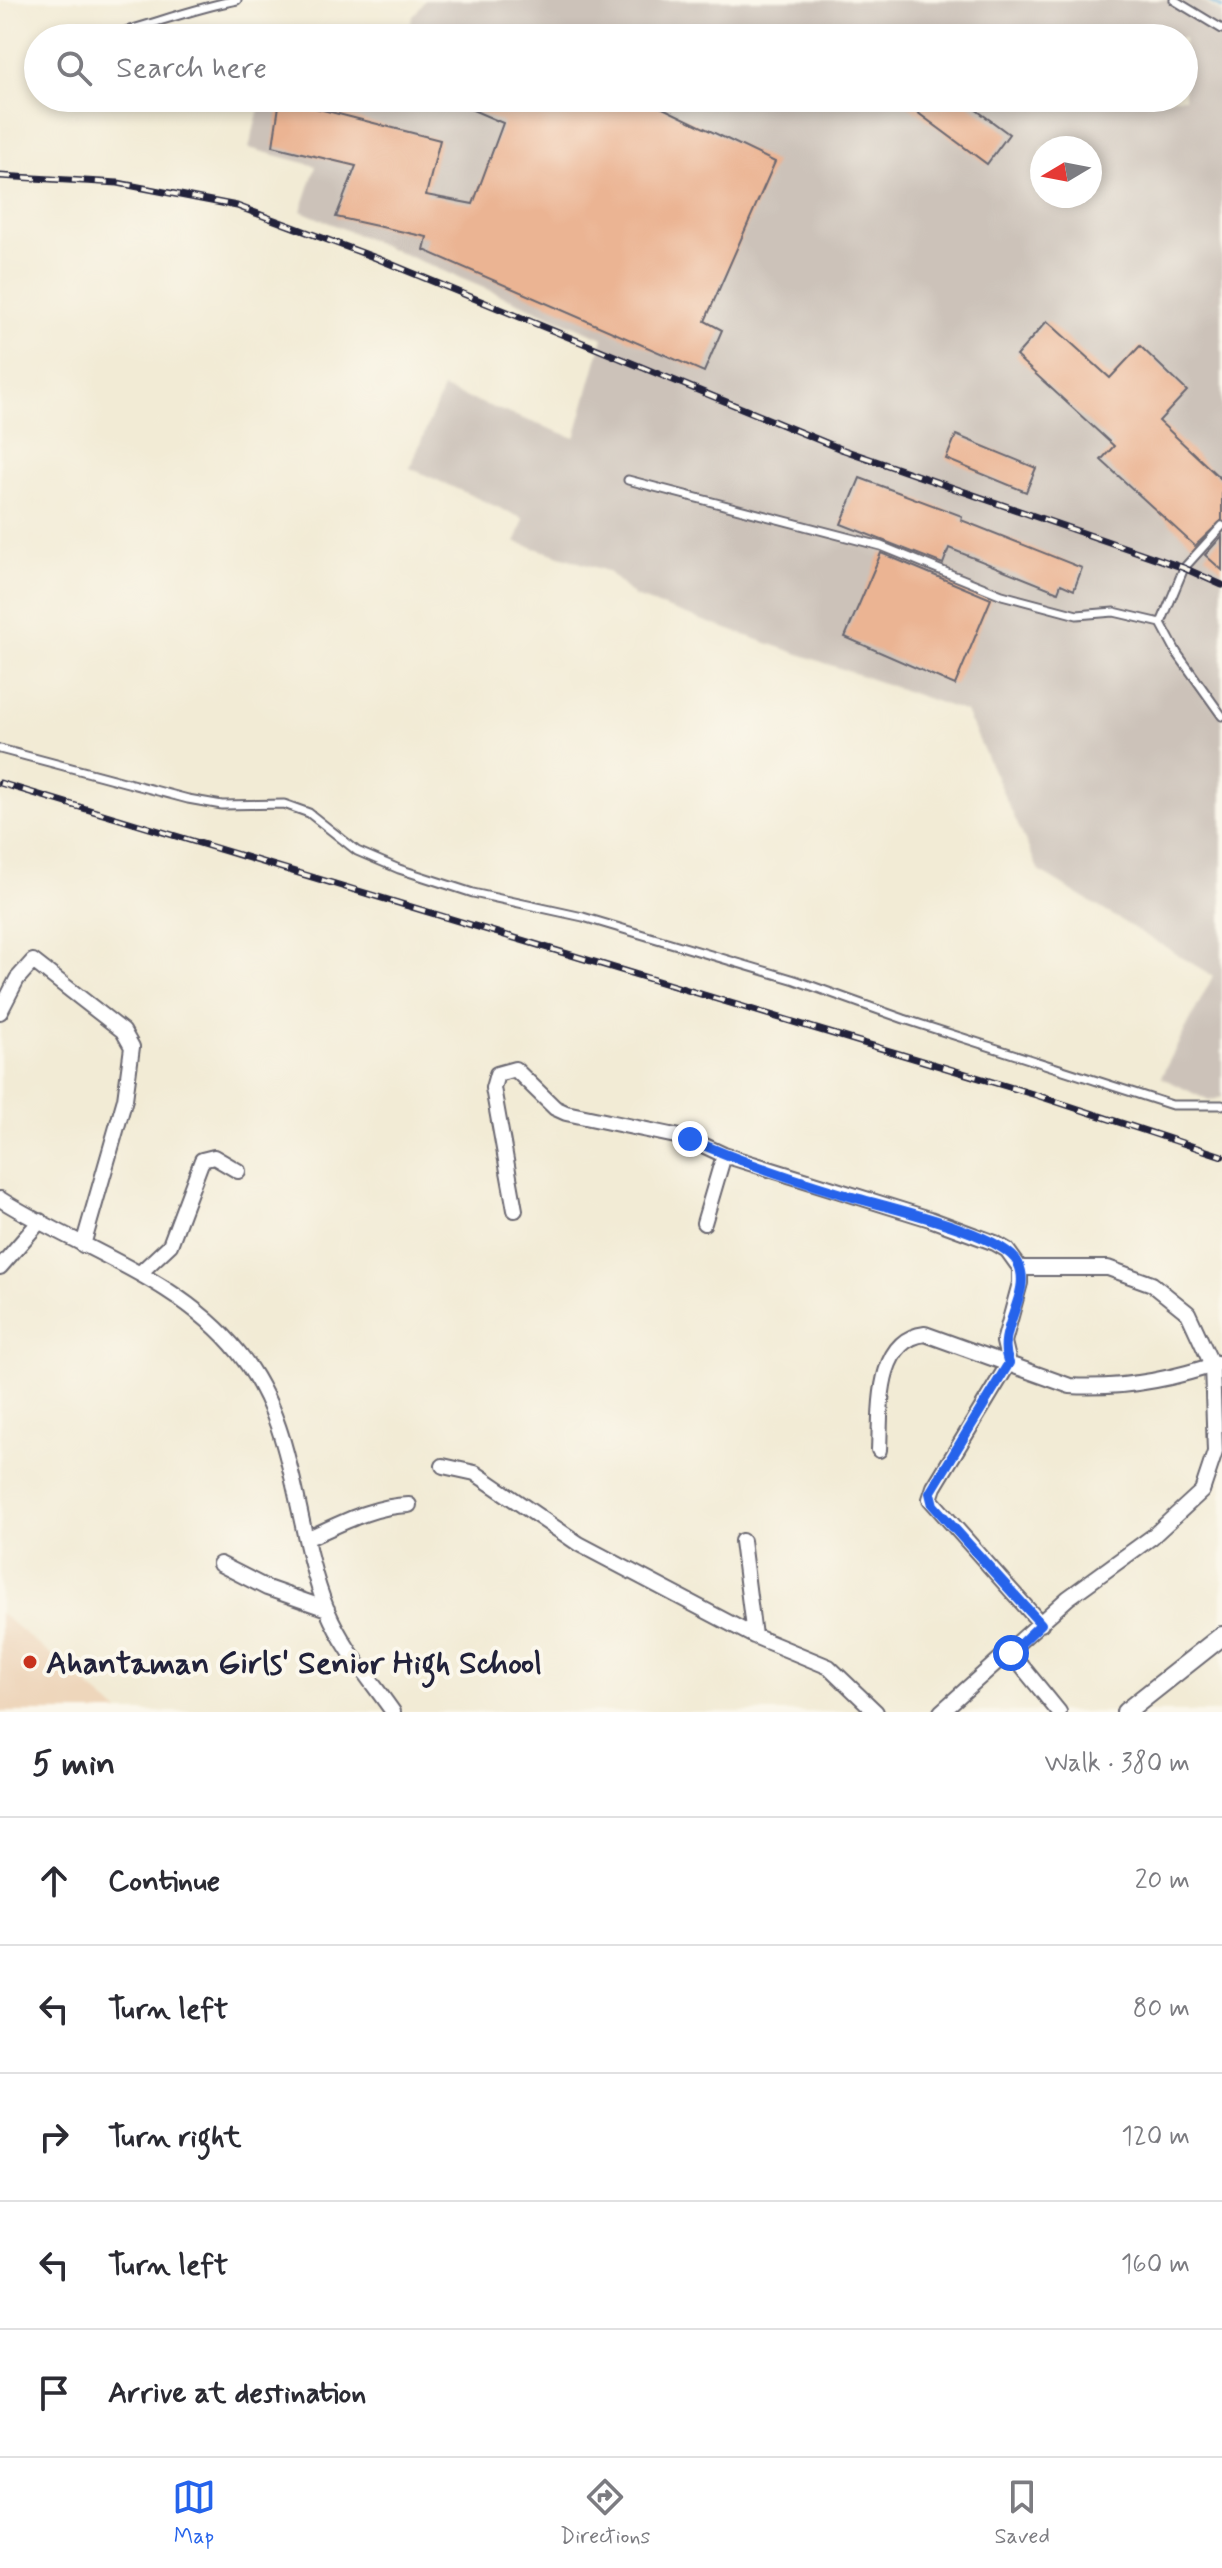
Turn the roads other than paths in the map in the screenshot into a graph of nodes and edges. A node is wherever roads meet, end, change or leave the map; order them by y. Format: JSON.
{"nodes":[{"id":1,"x":237,"y":0,"type":"edge"},
{"id":2,"x":1174,"y":0,"type":"edge"},
{"id":3,"x":152,"y":24,"type":"edge"},
{"id":4,"x":1222,"y":29,"type":"edge"},
{"id":5,"x":628,"y":480,"type":"dead end"},
{"id":6,"x":1222,"y":526,"type":"edge"},
{"id":7,"x":1161,"y":623,"type":"junction"},
{"id":8,"x":1222,"y":716,"type":"edge"},
{"id":9,"x":0,"y":749,"type":"edge"},
{"id":10,"x":0,"y":1012,"type":"edge"},
{"id":11,"x":1222,"y":1105,"type":"edge"},
{"id":12,"x":724,"y":1155,"type":"junction"},
{"id":13,"x":238,"y":1171,"type":"dead end"},
{"id":14,"x":0,"y":1199,"type":"edge"},
{"id":15,"x":515,"y":1210,"type":"dead end"},
{"id":16,"x":40,"y":1221,"type":"junction"},
{"id":17,"x":704,"y":1223,"type":"dead end"},
{"id":18,"x":83,"y":1245,"type":"junction"},
{"id":19,"x":0,"y":1267,"type":"edge"},
{"id":20,"x":1020,"y":1268,"type":"junction"},
{"id":21,"x":140,"y":1273,"type":"junction"},
{"id":22,"x":1009,"y":1363,"type":"junction"},
{"id":23,"x":1217,"y":1363,"type":"edge"},
{"id":24,"x":879,"y":1450,"type":"dead end"},
{"id":25,"x":1218,"y":1454,"type":"edge"},
{"id":26,"x":443,"y":1466,"type":"dead end"},
{"id":27,"x":409,"y":1505,"type":"dead end"},
{"id":28,"x":306,"y":1539,"type":"junction"},
{"id":29,"x":742,"y":1541,"type":"dead end"},
{"id":30,"x":220,"y":1564,"type":"dead end"},
{"id":31,"x":327,"y":1609,"type":"junction"},
{"id":32,"x":1041,"y":1624,"type":"junction"},
{"id":33,"x":754,"y":1636,"type":"junction"},
{"id":34,"x":1222,"y":1636,"type":"edge"},
{"id":35,"x":1011,"y":1653,"type":"junction"},
{"id":36,"x":393,"y":1712,"type":"edge"},
{"id":37,"x":876,"y":1712,"type":"edge"},
{"id":38,"x":941,"y":1712,"type":"edge"},
{"id":39,"x":1059,"y":1712,"type":"edge"},
{"id":40,"x":1126,"y":1712,"type":"edge"}],
"edges":[{"from":1,"to":3,"type":"lane"},
{"from":2,"to":4,"type":"lane"},
{"from":5,"to":7,"type":"lane"},
{"from":6,"to":7,"type":"lane"},
{"from":7,"to":8,"type":"lane"},
{"from":9,"to":11,"type":"lane"},
{"from":10,"to":18,"type":"street"},
{"from":12,"to":15,"type":"street"},
{"from":12,"to":17,"type":"street"},
{"from":12,"to":20,"type":"street"},
{"from":13,"to":21,"type":"street"},
{"from":14,"to":16,"type":"street"},
{"from":16,"to":18,"type":"street"},
{"from":16,"to":19,"type":"street"},
{"from":18,"to":21,"type":"street"},
{"from":20,"to":22,"type":"street"},
{"from":20,"to":23,"type":"street"},
{"from":21,"to":28,"type":"street"},
{"from":22,"to":23,"type":"street"},
{"from":22,"to":24,"type":"street"},
{"from":22,"to":32,"type":"street"},
{"from":23,"to":25,"type":"street"},
{"from":25,"to":32,"type":"street"},
{"from":26,"to":33,"type":"street"},
{"from":27,"to":28,"type":"street"},
{"from":28,"to":31,"type":"street"},
{"from":29,"to":33,"type":"street"},
{"from":30,"to":31,"type":"street"},
{"from":31,"to":36,"type":"street"},
{"from":32,"to":35,"type":"street"},
{"from":33,"to":37,"type":"street"},
{"from":34,"to":40,"type":"street"},
{"from":35,"to":38,"type":"street"},
{"from":35,"to":39,"type":"street"}]}
